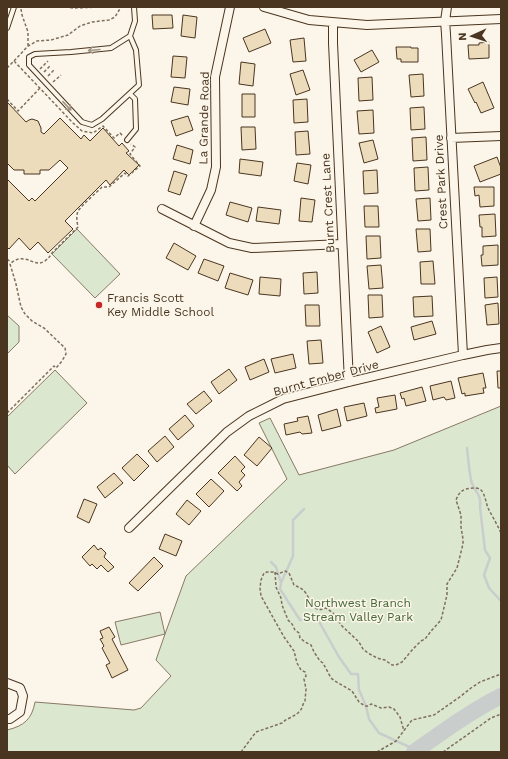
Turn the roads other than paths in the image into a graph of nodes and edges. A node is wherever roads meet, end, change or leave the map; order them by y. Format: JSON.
{"nodes":[{"id":1,"x":14,"y":7,"type":"edge"},
{"id":2,"x":134,"y":7,"type":"edge"},
{"id":3,"x":230,"y":7,"type":"edge"},
{"id":4,"x":264,"y":7,"type":"edge"},
{"id":5,"x":447,"y":7,"type":"edge"},
{"id":6,"x":501,"y":19,"type":"edge"},
{"id":7,"x":445,"y":21,"type":"junction"},
{"id":8,"x":333,"y":23,"type":"junction"},
{"id":9,"x":7,"y":28,"type":"edge"},
{"id":10,"x":130,"y":36,"type":"junction"},
{"id":11,"x":130,"y":94,"type":"junction"},
{"id":12,"x":501,"y":136,"type":"edge"},
{"id":13,"x":451,"y":138,"type":"junction"},
{"id":14,"x":127,"y":140,"type":"road end"},
{"id":15,"x":162,"y":209,"type":"dead end"},
{"id":16,"x":194,"y":226,"type":"junction"},
{"id":17,"x":342,"y":244,"type":"junction"},
{"id":18,"x":501,"y":348,"type":"edge"},
{"id":19,"x":463,"y":355,"type":"junction"},
{"id":20,"x":349,"y":382,"type":"junction"},
{"id":21,"x":129,"y":528,"type":"dead end"},
{"id":22,"x":7,"y":683,"type":"edge"},
{"id":23,"x":7,"y":719,"type":"edge"}],
"edges":[{"from":1,"to":9,"type":"lane"},
{"from":2,"to":10,"type":"lane"},
{"from":3,"to":16,"type":"street","name":"La Grande Road"},
{"from":4,"to":8,"type":"street"},
{"from":5,"to":7,"type":"street","name":"Crest Park Drive"},
{"from":6,"to":7,"type":"street"},
{"from":7,"to":8,"type":"street"},
{"from":7,"to":13,"type":"street","name":"Crest Park Drive"},
{"from":8,"to":17,"type":"street","name":"Burnt Crest Lane"},
{"from":10,"to":11,"type":"lane"},
{"from":10,"to":11,"type":"lane","one_way":true},
{"from":11,"to":14,"type":"lane"},
{"from":12,"to":13,"type":"street"},
{"from":13,"to":19,"type":"street","name":"Crest Park Drive"},
{"from":15,"to":16,"type":"street"},
{"from":16,"to":17,"type":"street"},
{"from":17,"to":20,"type":"street","name":"Burnt Crest Lane"},
{"from":18,"to":19,"type":"street","name":"Burnt Ember Drive"},
{"from":19,"to":20,"type":"street","name":"Burnt Ember Drive"},
{"from":20,"to":21,"type":"street","name":"Burnt Ember Drive"},
{"from":22,"to":23,"type":"street"}]}
